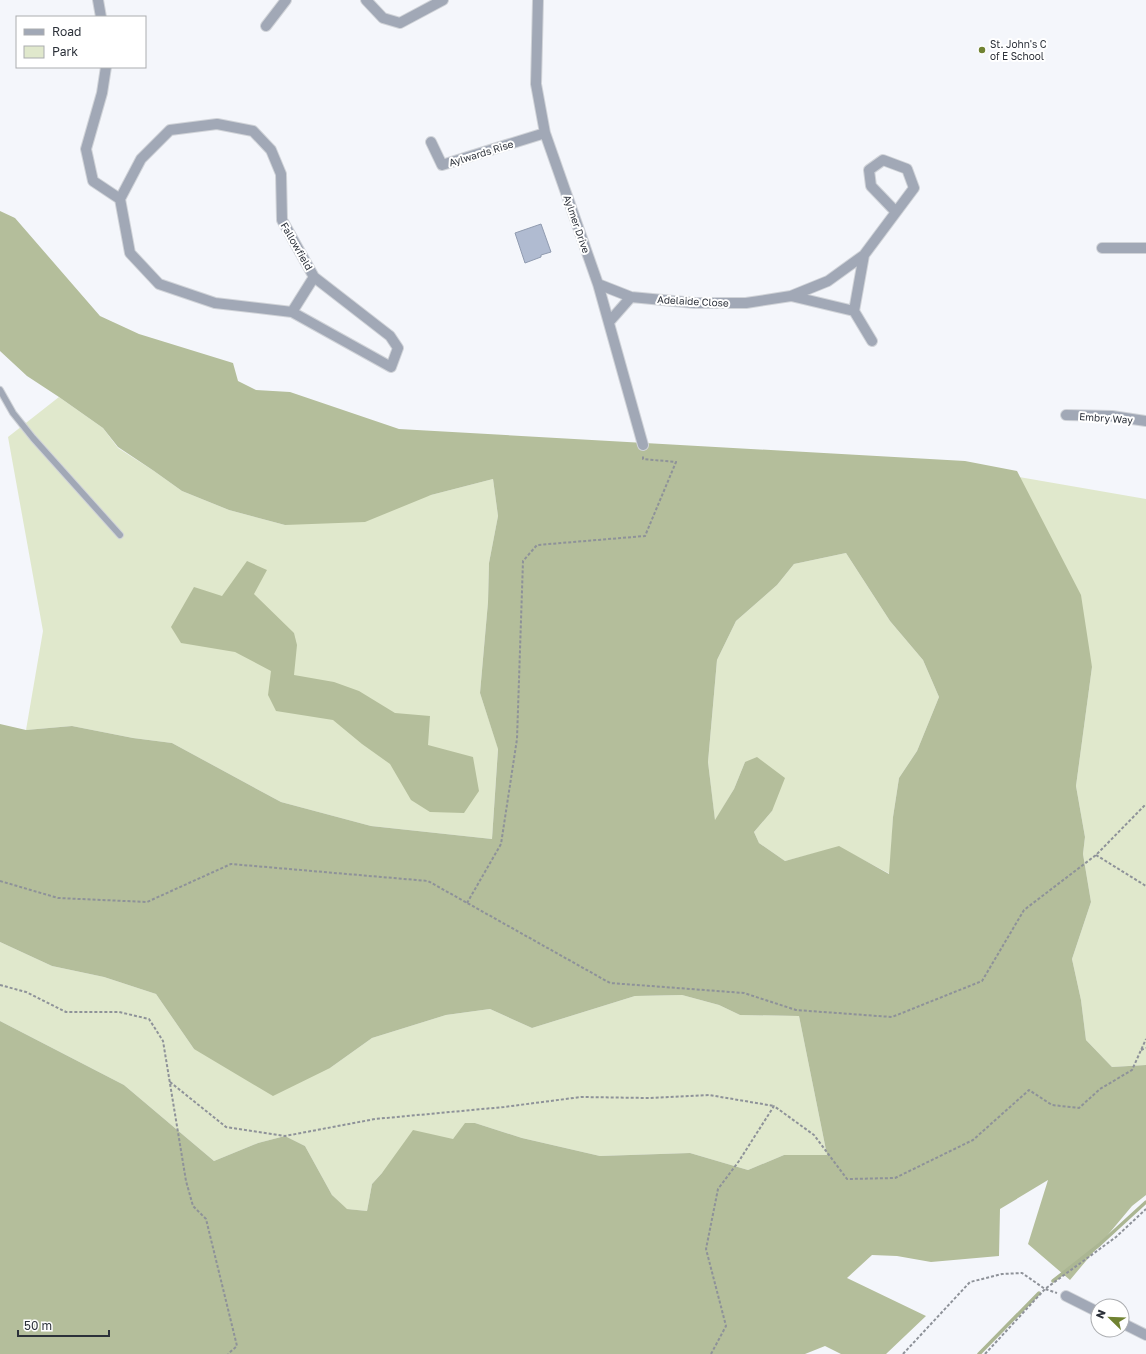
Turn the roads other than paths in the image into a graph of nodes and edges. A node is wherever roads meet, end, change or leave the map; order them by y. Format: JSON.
{"nodes":[{"id":1,"x":98,"y":0,"type":"edge"},
{"id":2,"x":286,"y":0,"type":"edge"},
{"id":3,"x":366,"y":0,"type":"edge"},
{"id":4,"x":443,"y":0,"type":"edge"},
{"id":5,"x":538,"y":0,"type":"edge"},
{"id":6,"x":101,"y":16,"type":"edge"},
{"id":7,"x":266,"y":26,"type":"dead end"},
{"id":8,"x":106,"y":68,"type":"edge"},
{"id":9,"x":544,"y":133,"type":"junction"},
{"id":10,"x":431,"y":142,"type":"dead end"},
{"id":11,"x":120,"y":199,"type":"junction"},
{"id":12,"x":896,"y":212,"type":"junction"},
{"id":13,"x":1102,"y":248,"type":"dead end"},
{"id":14,"x":1146,"y":248,"type":"edge"},
{"id":15,"x":864,"y":255,"type":"junction"},
{"id":16,"x":314,"y":277,"type":"junction"},
{"id":17,"x":598,"y":284,"type":"junction"},
{"id":18,"x":791,"y":296,"type":"junction"},
{"id":19,"x":631,"y":297,"type":"junction"},
{"id":20,"x":292,"y":312,"type":"junction"},
{"id":21,"x":854,"y":312,"type":"junction"},
{"id":22,"x":609,"y":322,"type":"junction"},
{"id":23,"x":872,"y":341,"type":"dead end"},
{"id":24,"x":0,"y":390,"type":"edge"},
{"id":25,"x":1066,"y":415,"type":"dead end"},
{"id":26,"x":1146,"y":421,"type":"edge"},
{"id":27,"x":643,"y":445,"type":"dead end"},
{"id":28,"x":120,"y":535,"type":"dead end"},
{"id":29,"x":1066,"y":1296,"type":"road end"},
{"id":30,"x":1090,"y":1308,"type":"edge"},
{"id":31,"x":1130,"y":1327,"type":"edge"},
{"id":32,"x":1146,"y":1335,"type":"edge"}],
"edges":[{"from":1,"to":6,"type":"street"},
{"from":2,"to":7,"type":"street"},
{"from":3,"to":4,"type":"street"},
{"from":5,"to":9,"type":"street","name":"Aylmer Drive"},
{"from":8,"to":11,"type":"street"},
{"from":9,"to":10,"type":"street","name":"Aylwards Rise"},
{"from":9,"to":17,"type":"street","name":"Aylmer Drive"},
{"from":11,"to":16,"type":"street","name":"Fallowfield"},
{"from":11,"to":20,"type":"street","name":"Fallowfield"},
{"from":12,"to":12,"type":"street","name":"Adelaide Close"},
{"from":12,"to":15,"type":"street","name":"Adelaide Close"},
{"from":13,"to":14,"type":"street"},
{"from":15,"to":18,"type":"street","name":"Adelaide Close"},
{"from":15,"to":21,"type":"street","name":"Adelaide Close"},
{"from":16,"to":20,"type":"street","name":"Fallowfield"},
{"from":16,"to":20,"type":"street","name":"Fallowfield"},
{"from":17,"to":19,"type":"street","name":"Adelaide Close"},
{"from":17,"to":22,"type":"street","name":"Aylmer Drive"},
{"from":18,"to":19,"type":"street","name":"Adelaide Close"},
{"from":18,"to":21,"type":"street","name":"Adelaide Close"},
{"from":19,"to":22,"type":"street"},
{"from":21,"to":23,"type":"street"},
{"from":22,"to":27,"type":"street","name":"Aylmer Drive"},
{"from":24,"to":28,"type":"lane"},
{"from":25,"to":26,"type":"street","name":"Embry Way"},
{"from":29,"to":30,"type":"street"},
{"from":31,"to":32,"type":"street"}]}
